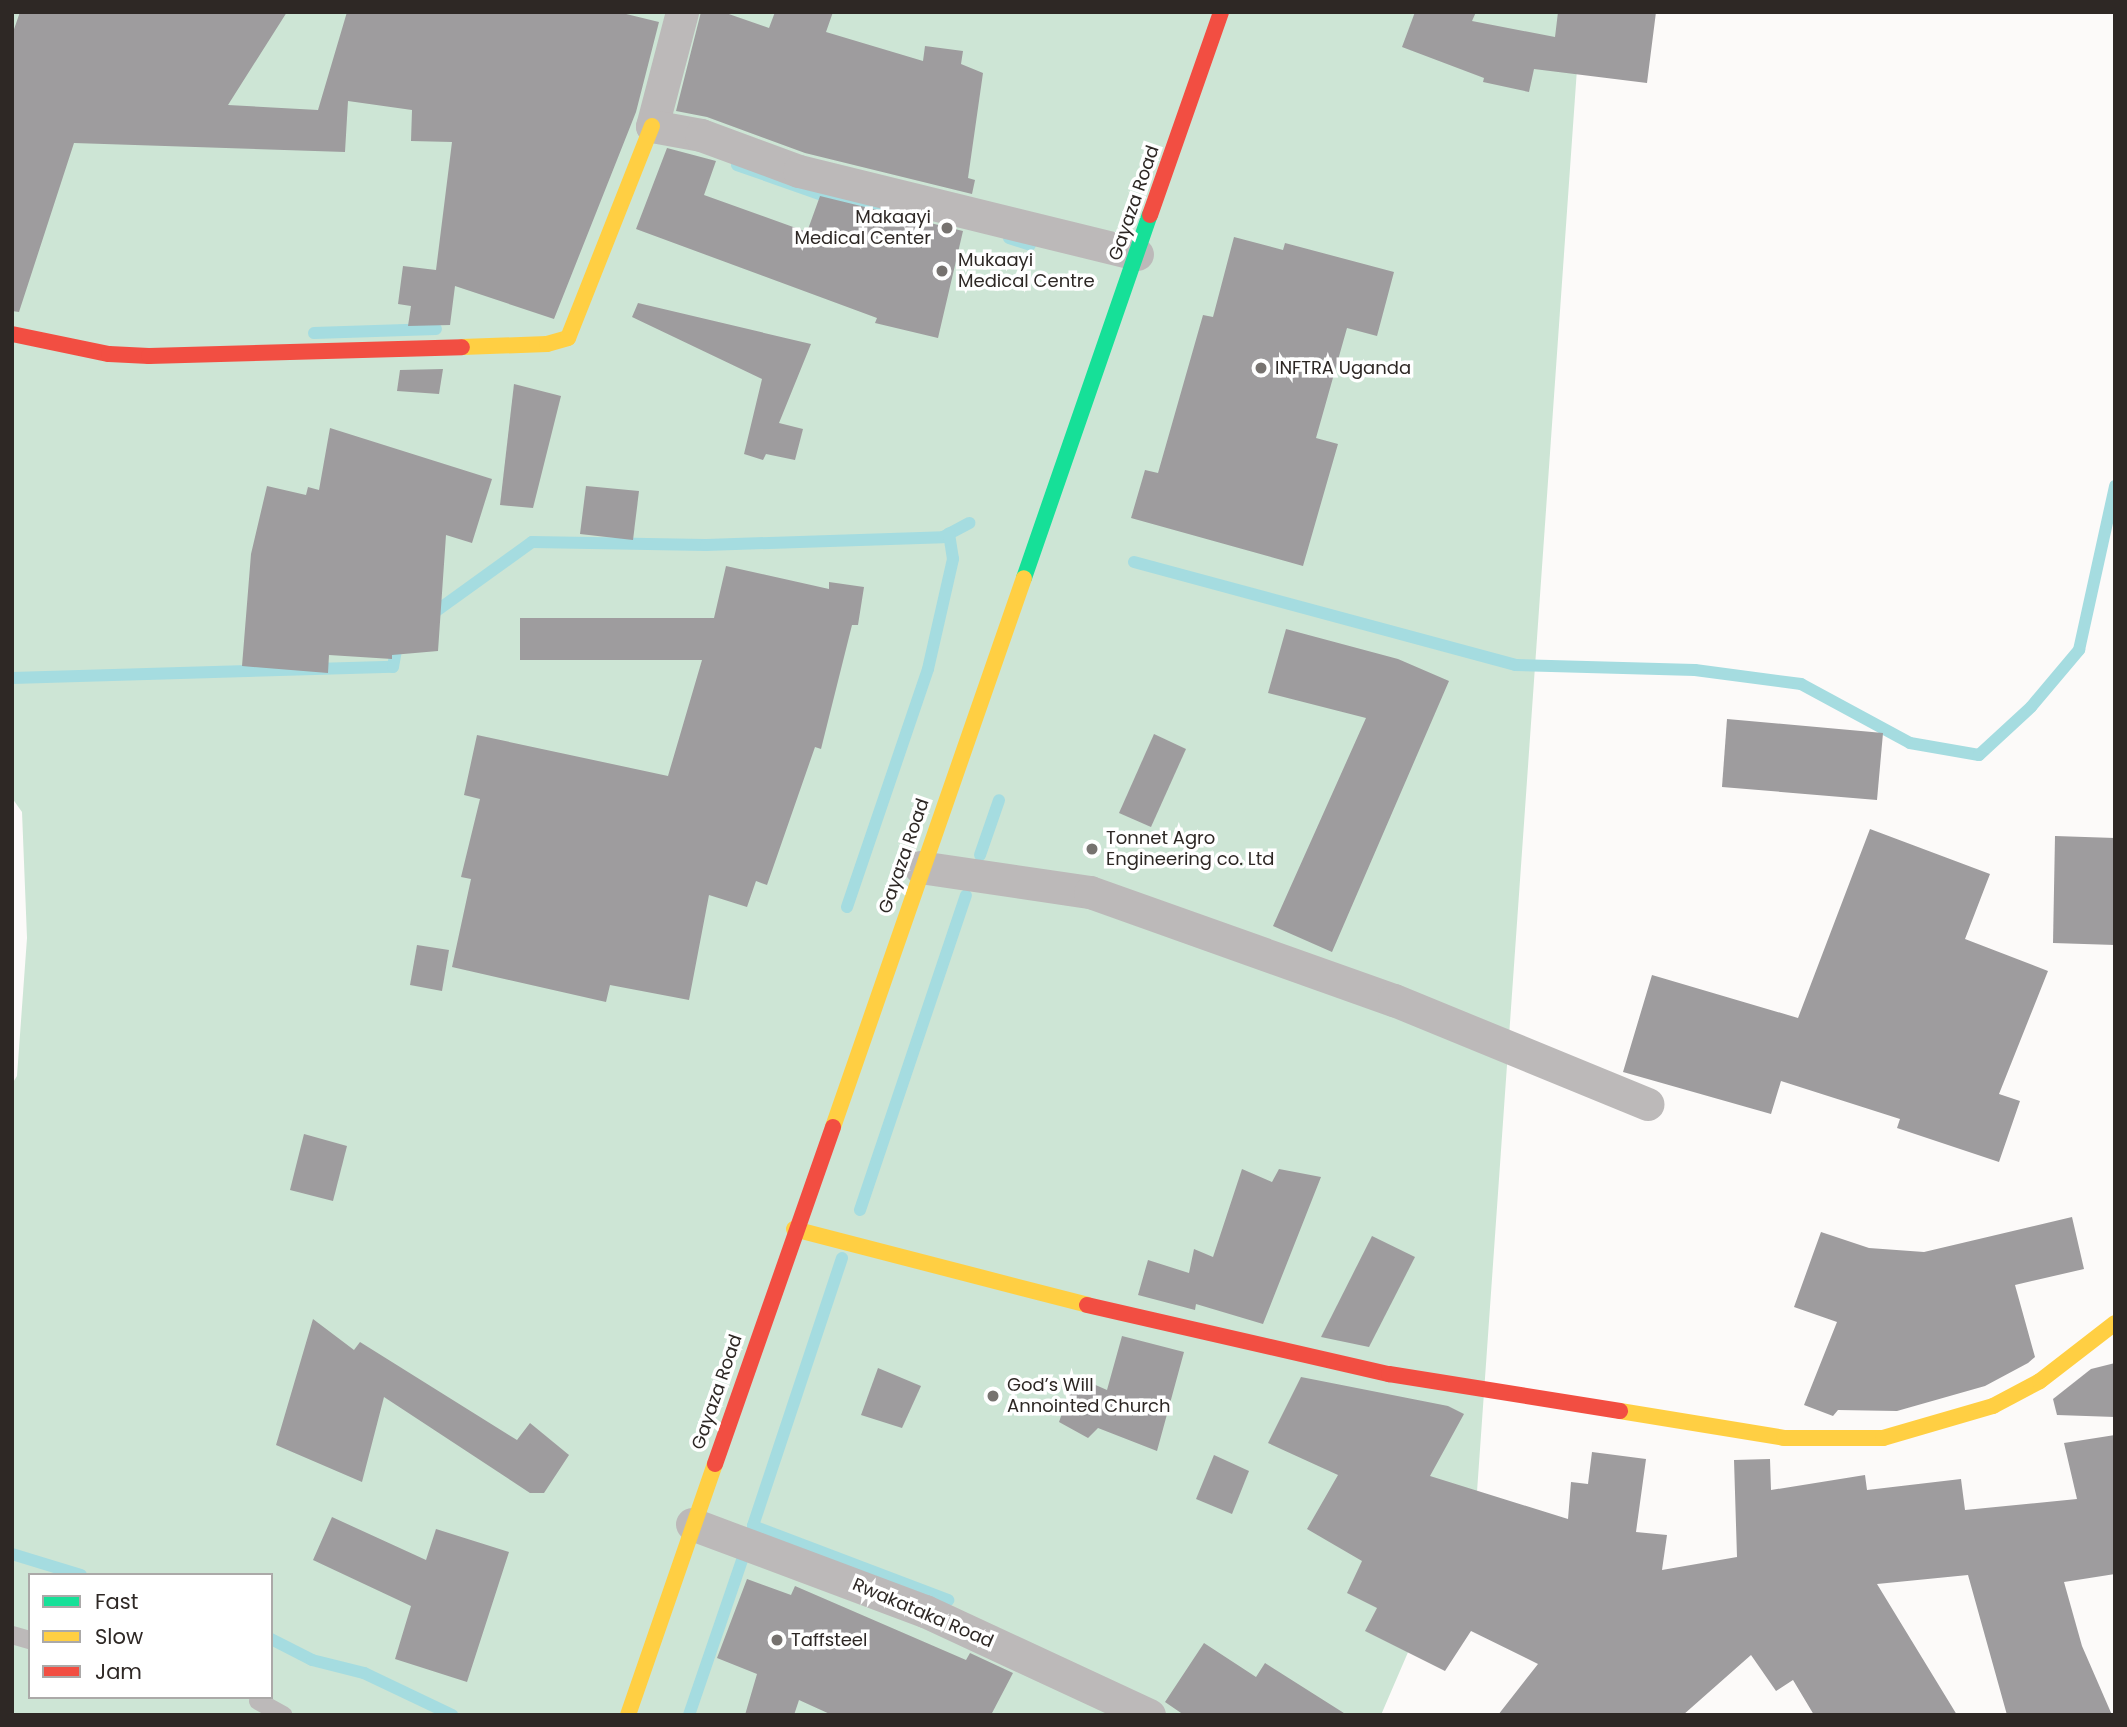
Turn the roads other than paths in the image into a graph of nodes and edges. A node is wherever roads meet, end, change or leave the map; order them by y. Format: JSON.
{"nodes":[{"id":1,"x":682,"y":12,"type":"edge"},
{"id":2,"x":1221,"y":12,"type":"edge"},
{"id":3,"x":652,"y":126,"type":"junction"},
{"id":4,"x":1137,"y":254,"type":"junction"},
{"id":5,"x":12,"y":334,"type":"edge"},
{"id":6,"x":920,"y":867,"type":"junction"},
{"id":7,"x":1647,"y":1104,"type":"dead end"},
{"id":8,"x":794,"y":1229,"type":"junction"},
{"id":9,"x":2115,"y":1323,"type":"edge"},
{"id":10,"x":691,"y":1524,"type":"junction"},
{"id":11,"x":258,"y":1701,"type":"dead end"},
{"id":12,"x":283,"y":1715,"type":"edge"},
{"id":13,"x":628,"y":1715,"type":"edge"},
{"id":14,"x":1149,"y":1715,"type":"edge"}],
"edges":[{"from":1,"to":3,"type":"street"},
{"from":2,"to":4,"type":"street","name":"Gayaza Road"},
{"from":3,"to":4,"type":"street"},
{"from":3,"to":5,"type":"street"},
{"from":4,"to":6,"type":"street","name":"Gayaza Road"},
{"from":6,"to":7,"type":"street"},
{"from":6,"to":8,"type":"street","name":"Gayaza Road"},
{"from":8,"to":9,"type":"street"},
{"from":8,"to":10,"type":"street","name":"Gayaza Road"},
{"from":10,"to":13,"type":"street","name":"Gayaza Road"},
{"from":10,"to":14,"type":"street","name":"Rwakataka Road"},
{"from":11,"to":12,"type":"lane"}]}
